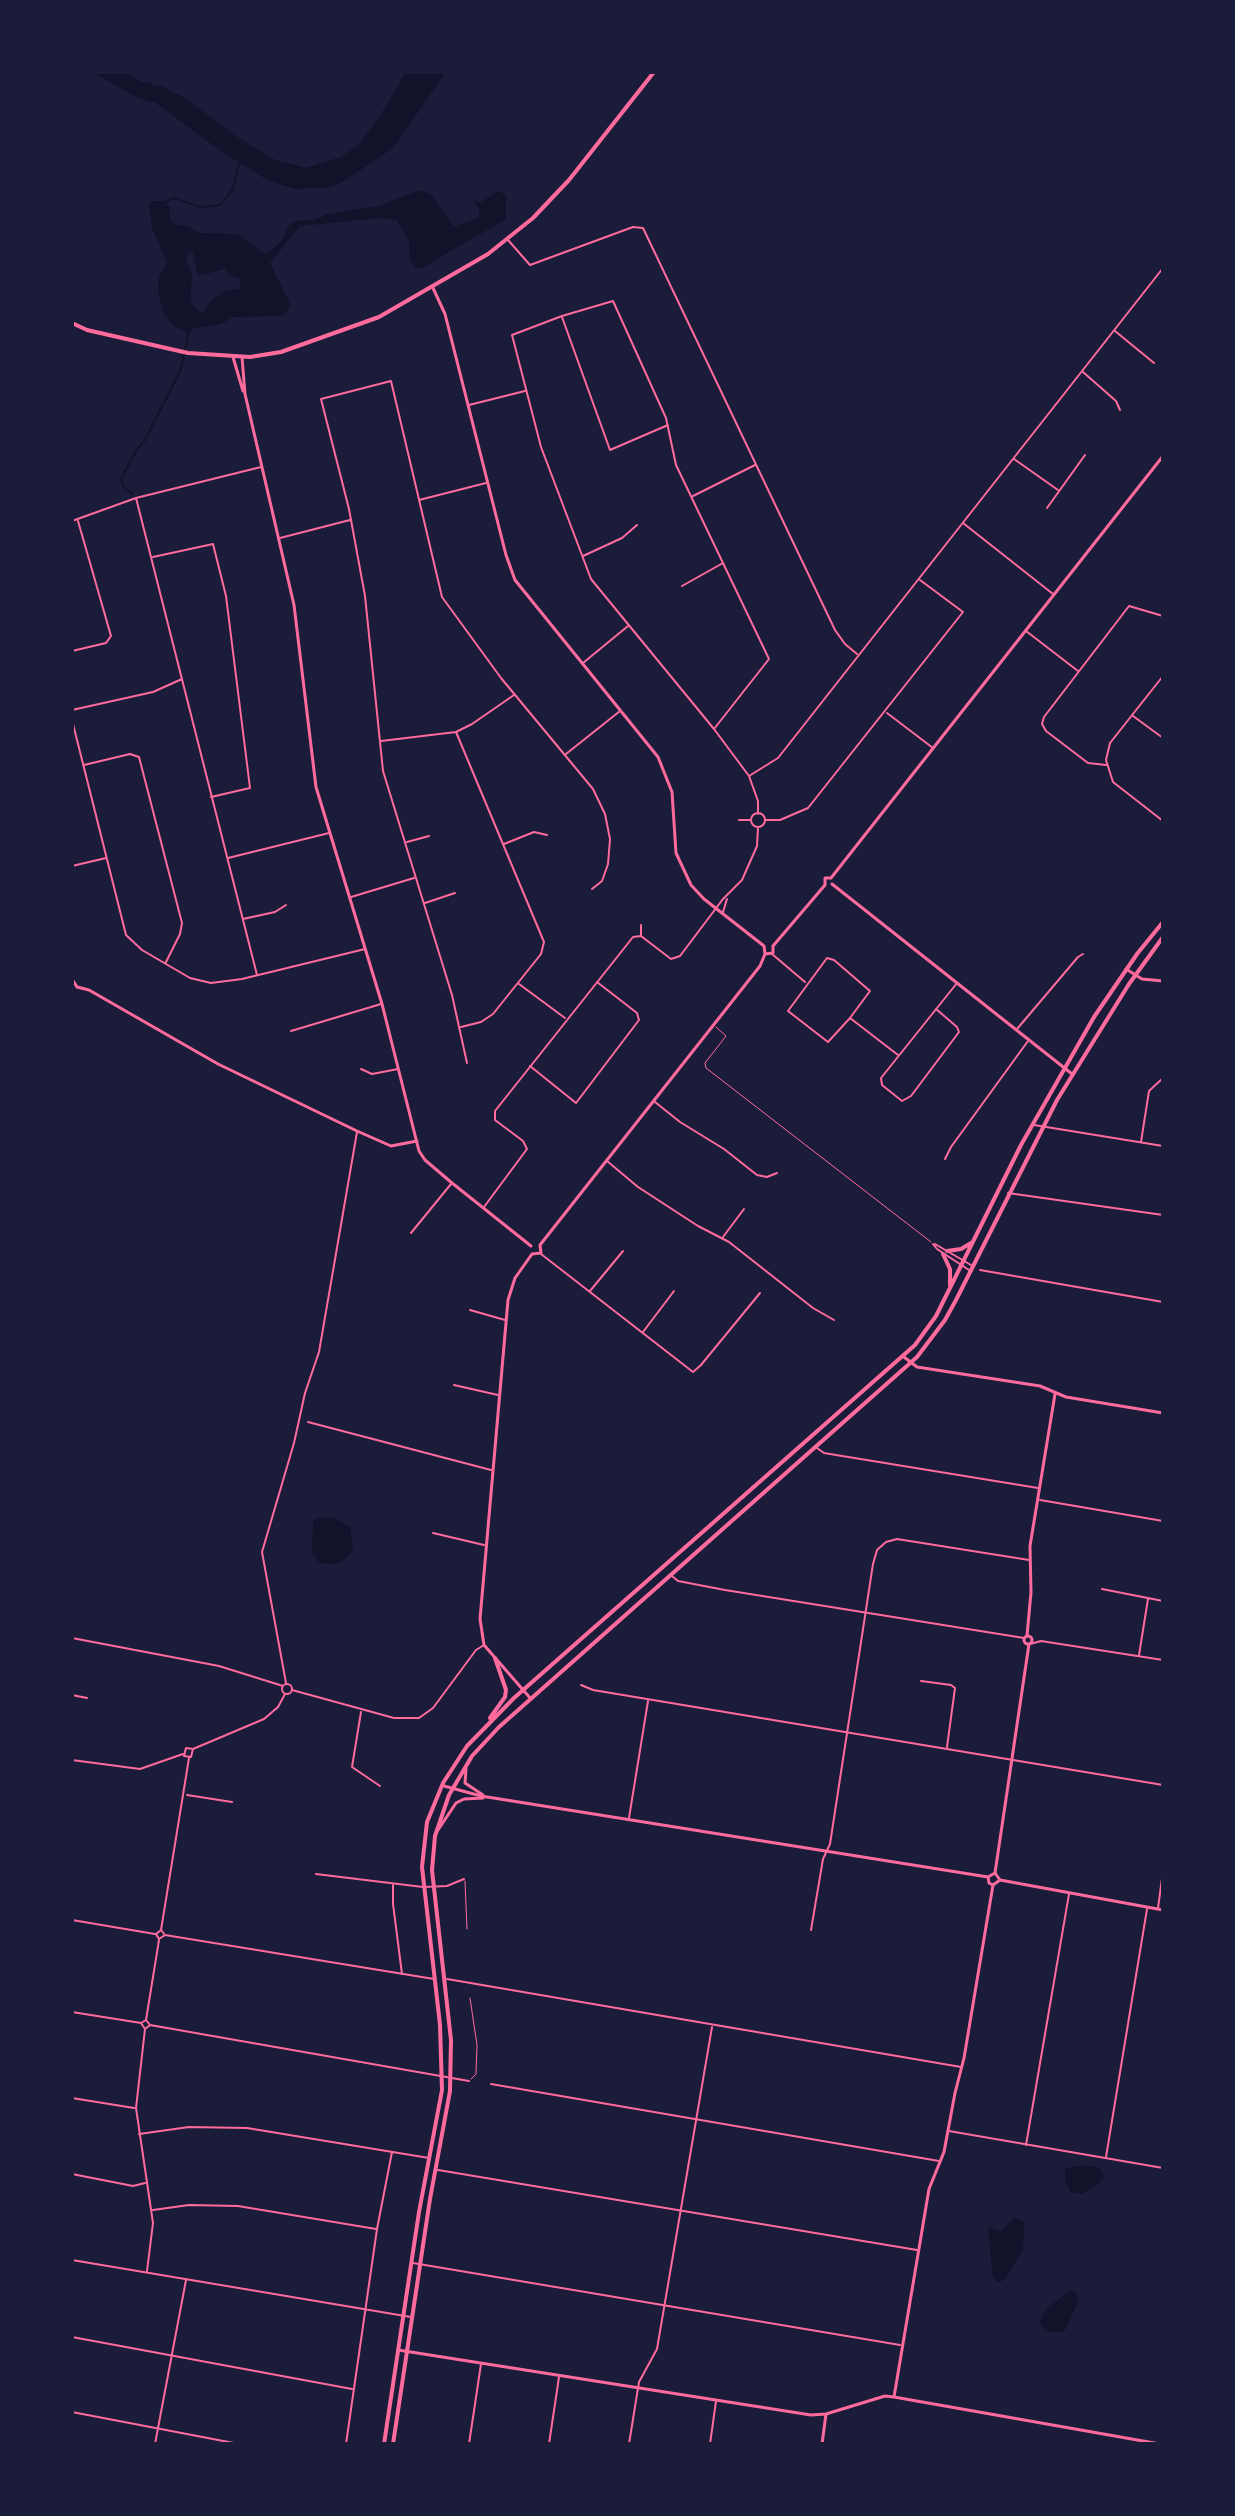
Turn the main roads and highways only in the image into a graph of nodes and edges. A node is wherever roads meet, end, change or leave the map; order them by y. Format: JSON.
{"nodes":[{"id":1,"x":654,"y":72,"type":"edge"},
{"id":2,"x":72,"y":323,"type":"edge"},
{"id":3,"x":1163,"y":922,"type":"edge"},
{"id":4,"x":1163,"y":937,"type":"edge"},
{"id":5,"x":973,"y":1242,"type":"junction"},
{"id":6,"x":950,"y":1287,"type":"junction"},
{"id":7,"x":495,"y":1658,"type":"road end"},
{"id":8,"x":484,"y":1726,"type":"junction"},
{"id":9,"x":384,"y":2444,"type":"edge"},
{"id":10,"x":393,"y":2444,"type":"edge"}],
"edges":[{"from":1,"to":2,"type":"main road"},
{"from":3,"to":5,"type":"main road"},
{"from":4,"to":10,"type":"main road"},
{"from":5,"to":6,"type":"main road"},
{"from":5,"to":6,"type":"main road"},
{"from":6,"to":8,"type":"main road"},
{"from":7,"to":8,"type":"main road"},
{"from":8,"to":9,"type":"main road"}]}
